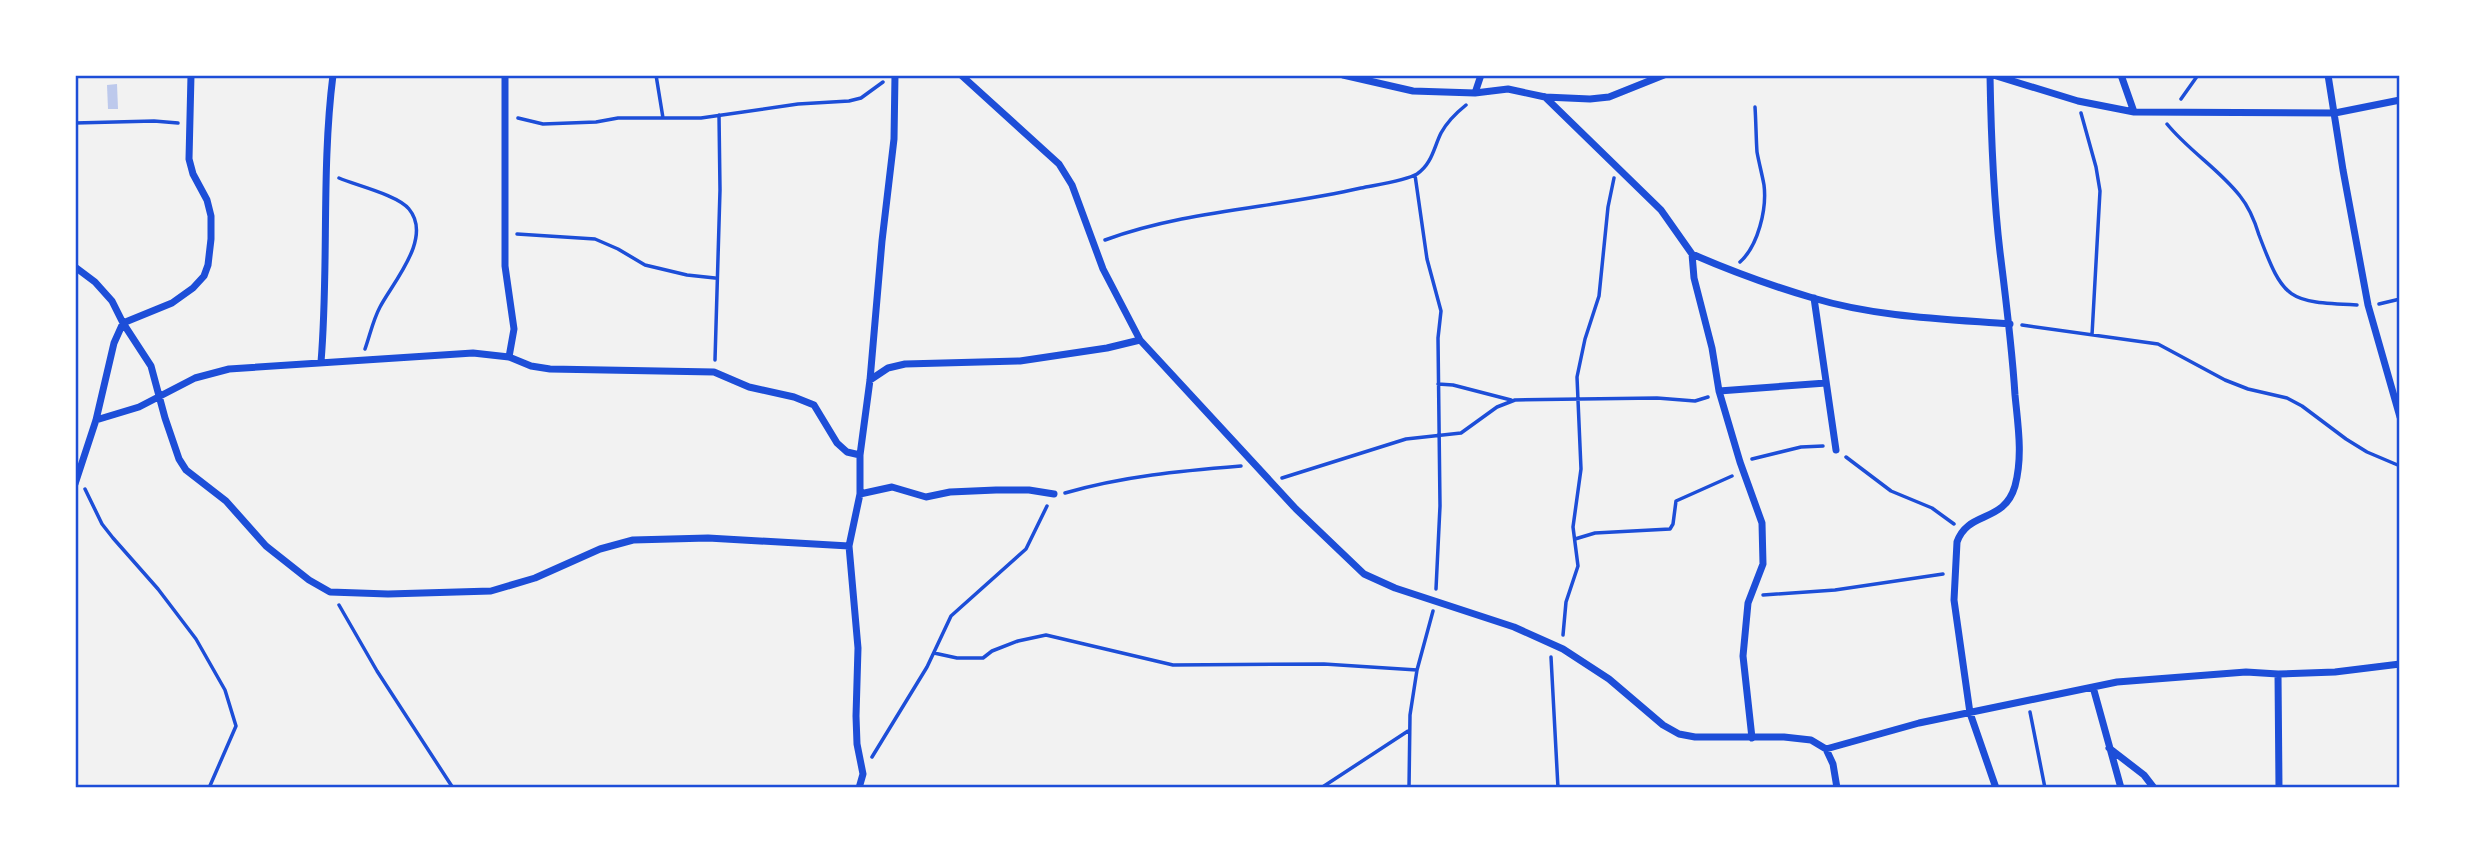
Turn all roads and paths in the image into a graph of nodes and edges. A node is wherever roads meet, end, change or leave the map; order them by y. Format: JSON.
{"nodes":[{"id":1,"x":191,"y":75,"type":"edge"},
{"id":2,"x":333,"y":75,"type":"edge"},
{"id":3,"x":505,"y":75,"type":"edge"},
{"id":4,"x":656,"y":75,"type":"edge"},
{"id":5,"x":889,"y":75,"type":"edge"},
{"id":6,"x":895,"y":75,"type":"edge"},
{"id":7,"x":961,"y":75,"type":"edge"},
{"id":8,"x":1343,"y":75,"type":"edge"},
{"id":9,"x":1481,"y":75,"type":"edge"},
{"id":10,"x":1664,"y":75,"type":"edge"},
{"id":11,"x":1991,"y":75,"type":"edge"},
{"id":12,"x":2121,"y":75,"type":"edge"},
{"id":13,"x":2198,"y":75,"type":"edge"},
{"id":14,"x":2328,"y":75,"type":"edge"},
{"id":15,"x":1475,"y":93,"type":"junction"},
{"id":16,"x":1545,"y":97,"type":"junction"},
{"id":17,"x":2400,"y":100,"type":"edge"},
{"id":18,"x":2078,"y":101,"type":"junction"},
{"id":19,"x":506,"y":106,"type":"junction"},
{"id":20,"x":1755,"y":107,"type":"dead end"},
{"id":21,"x":2157,"y":111,"type":"junction"},
{"id":22,"x":2134,"y":112,"type":"junction"},
{"id":23,"x":2172,"y":112,"type":"junction"},
{"id":24,"x":2335,"y":113,"type":"junction"},
{"id":25,"x":719,"y":115,"type":"junction"},
{"id":26,"x":664,"y":118,"type":"junction"},
{"id":27,"x":75,"y":123,"type":"edge"},
{"id":28,"x":191,"y":124,"type":"junction"},
{"id":29,"x":1617,"y":166,"type":"junction"},
{"id":30,"x":327,"y":173,"type":"junction"},
{"id":31,"x":1415,"y":175,"type":"junction"},
{"id":32,"x":505,"y":233,"type":"junction"},
{"id":33,"x":1093,"y":245,"type":"junction"},
{"id":34,"x":1692,"y":254,"type":"junction"},
{"id":35,"x":75,"y":267,"type":"edge"},
{"id":36,"x":1730,"y":270,"type":"junction"},
{"id":37,"x":716,"y":278,"type":"junction"},
{"id":38,"x":1814,"y":299,"type":"junction"},
{"id":39,"x":2400,"y":299,"type":"edge"},
{"id":40,"x":2368,"y":305,"type":"junction"},
{"id":41,"x":123,"y":323,"type":"junction"},
{"id":42,"x":2010,"y":324,"type":"junction"},
{"id":43,"x":2092,"y":335,"type":"junction"},
{"id":44,"x":1140,"y":340,"type":"junction"},
{"id":45,"x":509,"y":357,"type":"junction"},
{"id":46,"x":360,"y":359,"type":"junction"},
{"id":47,"x":321,"y":362,"type":"junction"},
{"id":48,"x":714,"y":372,"type":"junction"},
{"id":49,"x":870,"y":380,"type":"junction"},
{"id":50,"x":1826,"y":383,"type":"junction"},
{"id":51,"x":1438,"y":384,"type":"junction"},
{"id":52,"x":1720,"y":391,"type":"junction"},
{"id":53,"x":160,"y":396,"type":"junction"},
{"id":54,"x":1515,"y":400,"type":"junction"},
{"id":55,"x":1576,"y":401,"type":"junction"},
{"id":56,"x":2400,"y":417,"type":"edge"},
{"id":57,"x":96,"y":420,"type":"junction"},
{"id":58,"x":1440,"y":436,"type":"junction"},
{"id":59,"x":1836,"y":450,"type":"junction"},
{"id":60,"x":860,"y":455,"type":"junction"},
{"id":61,"x":1253,"y":465,"type":"junction"},
{"id":62,"x":1741,"y":466,"type":"junction"},
{"id":63,"x":2400,"y":466,"type":"edge"},
{"id":64,"x":78,"y":474,"type":"junction"},
{"id":65,"x":1270,"y":482,"type":"junction"},
{"id":66,"x":75,"y":484,"type":"edge"},
{"id":67,"x":860,"y":494,"type":"junction"},
{"id":68,"x":1054,"y":494,"type":"junction"},
{"id":69,"x":1962,"y":529,"type":"junction"},
{"id":70,"x":1575,"y":539,"type":"junction"},
{"id":71,"x":849,"y":546,"type":"junction"},
{"id":72,"x":1955,"y":573,"type":"junction"},
{"id":73,"x":330,"y":592,"type":"junction"},
{"id":74,"x":1751,"y":595,"type":"junction"},
{"id":75,"x":1436,"y":601,"type":"junction"},
{"id":76,"x":1549,"y":642,"type":"junction"},
{"id":77,"x":1563,"y":649,"type":"junction"},
{"id":78,"x":934,"y":653,"type":"junction"},
{"id":79,"x":2400,"y":664,"type":"edge"},
{"id":80,"x":1418,"y":670,"type":"junction"},
{"id":81,"x":2278,"y":674,"type":"junction"},
{"id":82,"x":2092,"y":687,"type":"junction"},
{"id":83,"x":2027,"y":700,"type":"junction"},
{"id":84,"x":1970,"y":713,"type":"junction"},
{"id":85,"x":1408,"y":731,"type":"junction"},
{"id":86,"x":1752,"y":738,"type":"junction"},
{"id":87,"x":2109,"y":747,"type":"junction"},
{"id":88,"x":1826,"y":749,"type":"junction"},
{"id":89,"x":863,"y":774,"type":"junction"},
{"id":90,"x":209,"y":788,"type":"edge"},
{"id":91,"x":453,"y":788,"type":"edge"},
{"id":92,"x":859,"y":788,"type":"edge"},
{"id":93,"x":1321,"y":788,"type":"edge"},
{"id":94,"x":1409,"y":788,"type":"edge"},
{"id":95,"x":1558,"y":788,"type":"edge"},
{"id":96,"x":1837,"y":788,"type":"edge"},
{"id":97,"x":1996,"y":788,"type":"edge"},
{"id":98,"x":2045,"y":788,"type":"edge"},
{"id":99,"x":2121,"y":788,"type":"edge"},
{"id":100,"x":2154,"y":788,"type":"edge"},
{"id":101,"x":2279,"y":788,"type":"edge"}],
"edges":[{"from":1,"to":28,"type":"street"},
{"from":2,"to":30,"type":"street"},
{"from":3,"to":19,"type":"street"},
{"from":4,"to":26,"type":"path"},
{"from":5,"to":25,"type":"path"},
{"from":6,"to":49,"type":"street"},
{"from":7,"to":33,"type":"street"},
{"from":8,"to":15,"type":"street"},
{"from":9,"to":15,"type":"street"},
{"from":10,"to":16,"type":"street"},
{"from":11,"to":18,"type":"street"},
{"from":11,"to":42,"type":"street"},
{"from":12,"to":22,"type":"street"},
{"from":13,"to":23,"type":"path"},
{"from":14,"to":24,"type":"street"},
{"from":15,"to":16,"type":"street"},
{"from":15,"to":31,"type":"path"},
{"from":16,"to":29,"type":"street"},
{"from":17,"to":24,"type":"street"},
{"from":18,"to":22,"type":"street"},
{"from":18,"to":43,"type":"path"},
{"from":19,"to":26,"type":"path"},
{"from":19,"to":32,"type":"street"},
{"from":20,"to":36,"type":"path"},
{"from":21,"to":22,"type":"street"},
{"from":21,"to":23,"type":"street"},
{"from":21,"to":40,"type":"path"},
{"from":23,"to":24,"type":"street"},
{"from":24,"to":40,"type":"street"},
{"from":25,"to":26,"type":"path"},
{"from":25,"to":37,"type":"path"},
{"from":27,"to":28,"type":"path"},
{"from":28,"to":41,"type":"street"},
{"from":29,"to":34,"type":"street"},
{"from":29,"to":55,"type":"path"},
{"from":30,"to":46,"type":"path"},
{"from":30,"to":47,"type":"street"},
{"from":31,"to":33,"type":"path"},
{"from":31,"to":51,"type":"path"},
{"from":32,"to":37,"type":"path"},
{"from":32,"to":45,"type":"street"},
{"from":33,"to":44,"type":"street"},
{"from":34,"to":36,"type":"street"},
{"from":34,"to":52,"type":"street"},
{"from":35,"to":41,"type":"street"},
{"from":36,"to":38,"type":"street"},
{"from":37,"to":48,"type":"path"},
{"from":38,"to":42,"type":"street"},
{"from":38,"to":50,"type":"street"},
{"from":39,"to":40,"type":"path"},
{"from":40,"to":56,"type":"street"},
{"from":41,"to":53,"type":"street"},
{"from":41,"to":57,"type":"street"},
{"from":42,"to":43,"type":"path"},
{"from":42,"to":69,"type":"street"},
{"from":43,"to":63,"type":"path"},
{"from":44,"to":49,"type":"street"},
{"from":44,"to":61,"type":"street"},
{"from":45,"to":46,"type":"street"},
{"from":45,"to":48,"type":"street"},
{"from":46,"to":47,"type":"street"},
{"from":47,"to":53,"type":"street"},
{"from":48,"to":60,"type":"street"},
{"from":49,"to":60,"type":"street"},
{"from":50,"to":52,"type":"street"},
{"from":50,"to":59,"type":"street"},
{"from":51,"to":54,"type":"path"},
{"from":51,"to":58,"type":"path"},
{"from":52,"to":55,"type":"path"},
{"from":52,"to":62,"type":"street"},
{"from":53,"to":57,"type":"street"},
{"from":53,"to":73,"type":"street"},
{"from":54,"to":55,"type":"path"},
{"from":54,"to":58,"type":"path"},
{"from":55,"to":70,"type":"path"},
{"from":57,"to":64,"type":"street"},
{"from":58,"to":65,"type":"path"},
{"from":58,"to":75,"type":"path"},
{"from":59,"to":62,"type":"path"},
{"from":59,"to":69,"type":"path"},
{"from":60,"to":67,"type":"street"},
{"from":61,"to":65,"type":"street"},
{"from":61,"to":68,"type":"path"},
{"from":62,"to":70,"type":"path"},
{"from":62,"to":74,"type":"street"},
{"from":64,"to":66,"type":"street"},
{"from":64,"to":90,"type":"path"},
{"from":65,"to":75,"type":"street"},
{"from":67,"to":68,"type":"street"},
{"from":67,"to":71,"type":"street"},
{"from":68,"to":78,"type":"path"},
{"from":69,"to":72,"type":"street"},
{"from":70,"to":77,"type":"path"},
{"from":71,"to":73,"type":"street"},
{"from":71,"to":89,"type":"street"},
{"from":72,"to":74,"type":"path"},
{"from":72,"to":84,"type":"street"},
{"from":73,"to":91,"type":"path"},
{"from":74,"to":86,"type":"street"},
{"from":75,"to":76,"type":"street"},
{"from":75,"to":80,"type":"path"},
{"from":76,"to":77,"type":"street"},
{"from":76,"to":95,"type":"path"},
{"from":77,"to":86,"type":"street"},
{"from":78,"to":80,"type":"path"},
{"from":78,"to":89,"type":"path"},
{"from":79,"to":81,"type":"street"},
{"from":80,"to":85,"type":"path"},
{"from":81,"to":82,"type":"street"},
{"from":81,"to":101,"type":"street"},
{"from":82,"to":83,"type":"street"},
{"from":82,"to":87,"type":"street"},
{"from":83,"to":84,"type":"street"},
{"from":83,"to":98,"type":"path"},
{"from":84,"to":88,"type":"street"},
{"from":84,"to":97,"type":"street"},
{"from":85,"to":93,"type":"path"},
{"from":85,"to":94,"type":"path"},
{"from":86,"to":88,"type":"street"},
{"from":87,"to":99,"type":"street"},
{"from":87,"to":100,"type":"street"},
{"from":88,"to":96,"type":"street"},
{"from":89,"to":92,"type":"street"}]}
